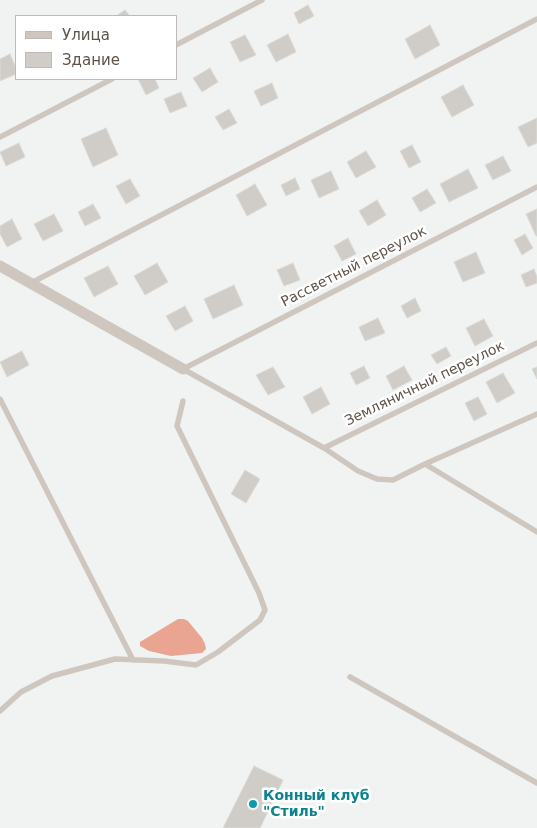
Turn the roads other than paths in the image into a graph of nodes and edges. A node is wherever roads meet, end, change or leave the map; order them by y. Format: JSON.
{"nodes":[{"id":1,"x":262,"y":0,"type":"edge"},
{"id":2,"x":537,"y":19,"type":"edge"},
{"id":3,"x":178,"y":44,"type":"edge"},
{"id":4,"x":110,"y":80,"type":"edge"},
{"id":5,"x":0,"y":137,"type":"edge"},
{"id":6,"x":537,"y":187,"type":"edge"},
{"id":7,"x":0,"y":266,"type":"edge"},
{"id":8,"x":31,"y":283,"type":"junction"},
{"id":9,"x":537,"y":342,"type":"edge"},
{"id":10,"x":183,"y":369,"type":"junction"},
{"id":11,"x":0,"y":399,"type":"edge"},
{"id":12,"x":183,"y":401,"type":"dead end"},
{"id":13,"x":537,"y":414,"type":"edge"},
{"id":14,"x":324,"y":448,"type":"junction"},
{"id":15,"x":425,"y":464,"type":"junction"},
{"id":16,"x":537,"y":532,"type":"edge"},
{"id":17,"x":133,"y":660,"type":"junction"},
{"id":18,"x":350,"y":677,"type":"dead end"},
{"id":19,"x":0,"y":711,"type":"edge"},
{"id":20,"x":537,"y":783,"type":"edge"}],
"edges":[{"from":1,"to":3,"type":"lane"},
{"from":2,"to":8,"type":"lane"},
{"from":4,"to":5,"type":"lane"},
{"from":6,"to":10,"type":"lane","name":"Рассветный переулок"},
{"from":7,"to":8,"type":"street"},
{"from":8,"to":10,"type":"street"},
{"from":9,"to":14,"type":"lane","name":"Земляничный переулок"},
{"from":10,"to":14,"type":"lane"},
{"from":11,"to":17,"type":"lane"},
{"from":12,"to":17,"type":"lane"},
{"from":13,"to":15,"type":"lane"},
{"from":14,"to":15,"type":"lane"},
{"from":15,"to":16,"type":"lane"},
{"from":17,"to":19,"type":"lane"},
{"from":18,"to":20,"type":"lane"}]}
